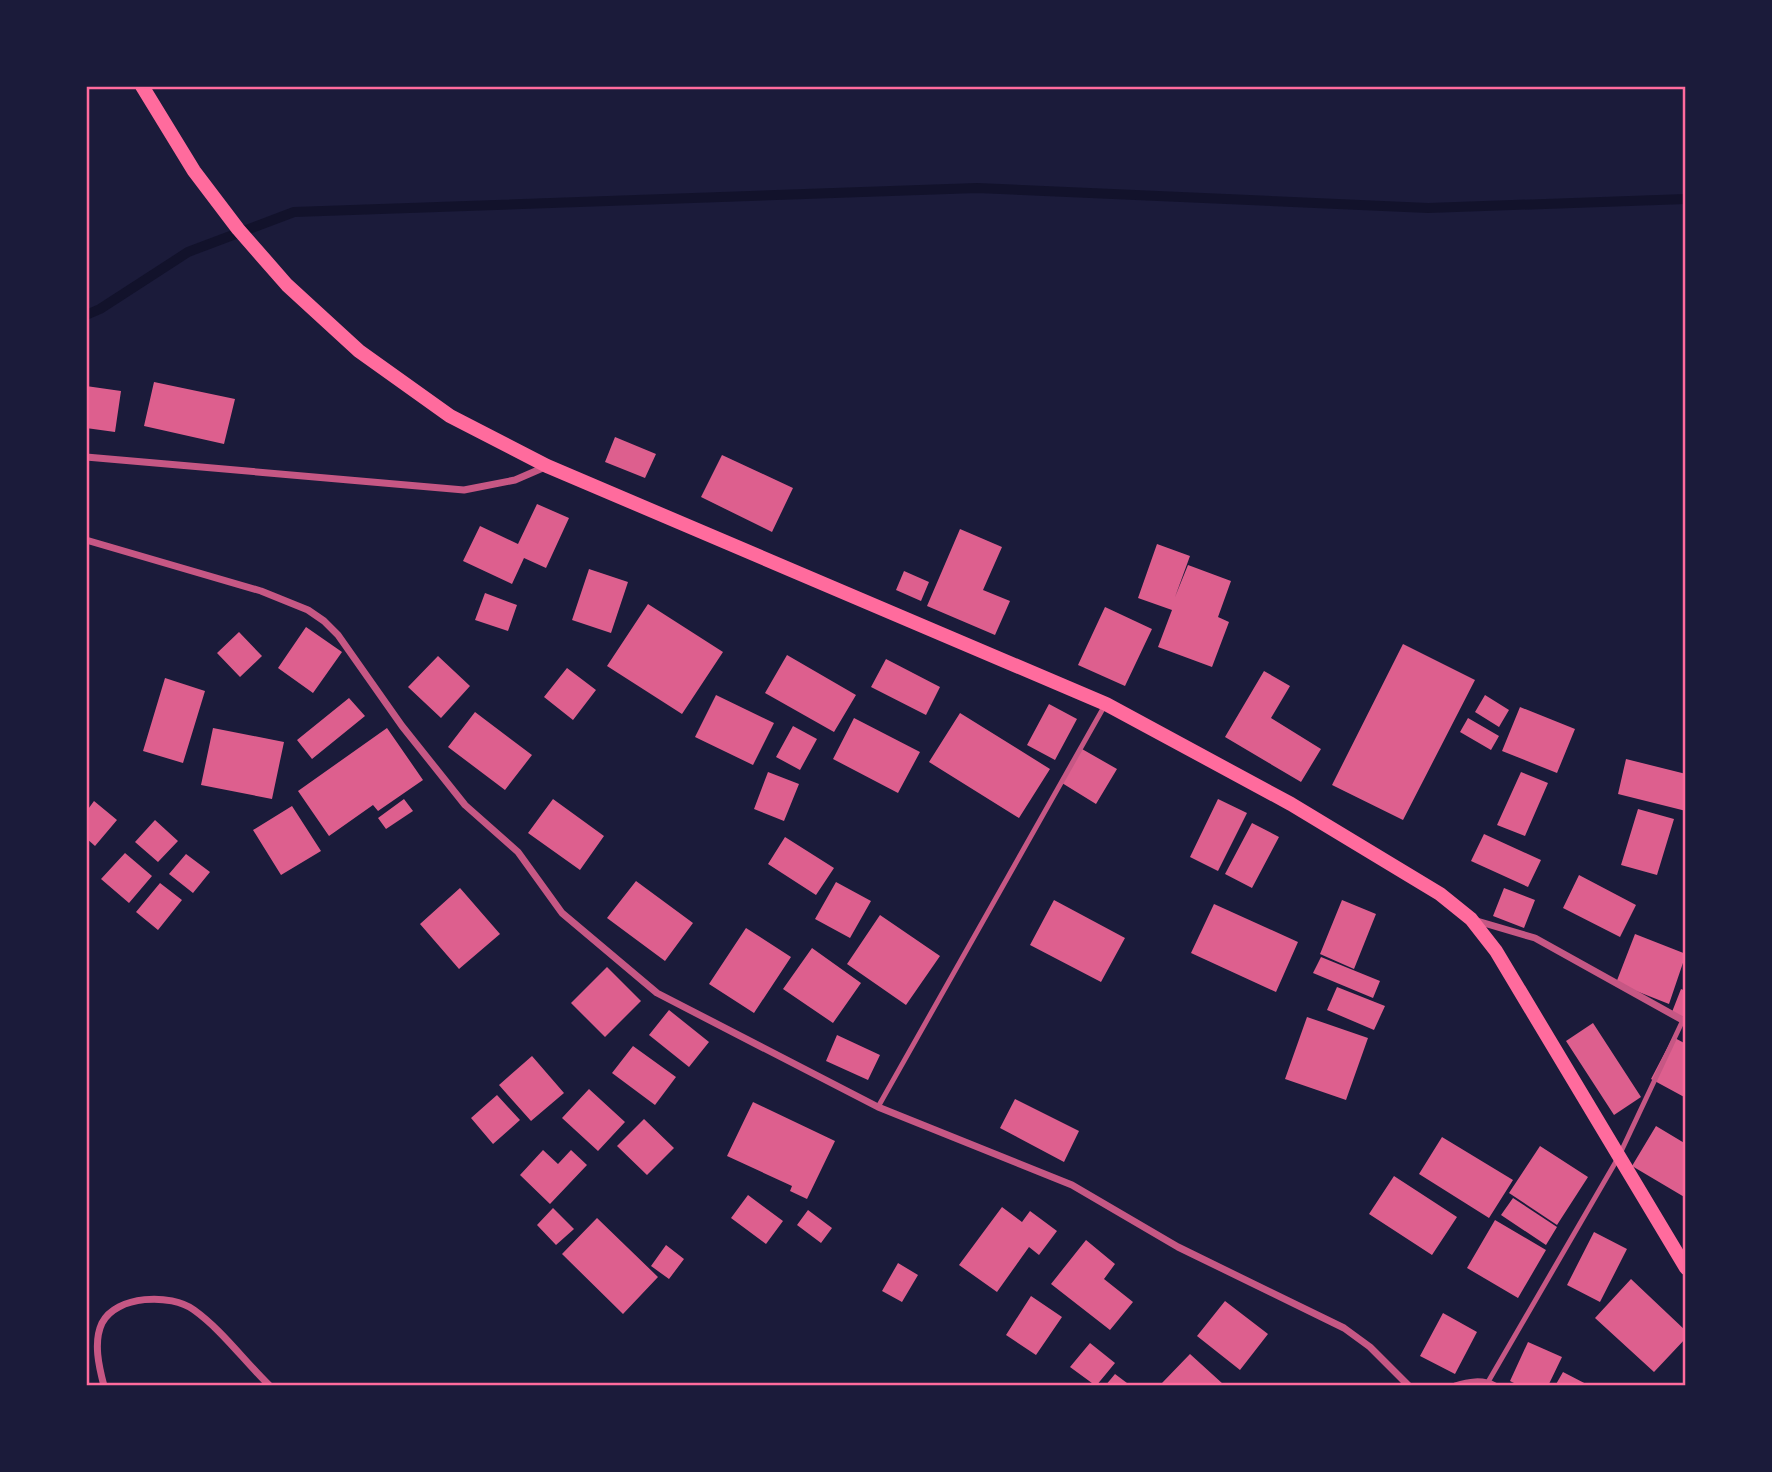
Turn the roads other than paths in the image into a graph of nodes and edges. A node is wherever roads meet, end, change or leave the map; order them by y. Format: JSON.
{"nodes":[{"id":1,"x":142,"y":86,"type":"edge"},
{"id":2,"x":86,"y":457,"type":"edge"},
{"id":3,"x":547,"y":466,"type":"junction"},
{"id":4,"x":86,"y":540,"type":"edge"},
{"id":5,"x":1106,"y":704,"type":"junction"},
{"id":6,"x":1471,"y":919,"type":"junction"},
{"id":7,"x":1685,"y":1021,"type":"edge"},
{"id":8,"x":878,"y":1108,"type":"junction"},
{"id":9,"x":1618,"y":1158,"type":"junction"},
{"id":10,"x":1686,"y":1268,"type":"edge"},
{"id":11,"x":1492,"y":1384,"type":"edge"},
{"id":12,"x":104,"y":1386,"type":"edge"},
{"id":13,"x":270,"y":1386,"type":"edge"},
{"id":14,"x":1409,"y":1386,"type":"edge"},
{"id":15,"x":1455,"y":1386,"type":"edge"}],
"edges":[{"from":1,"to":3,"type":"main road"},
{"from":2,"to":3,"type":"street"},
{"from":3,"to":5,"type":"main road"},
{"from":4,"to":8,"type":"street"},
{"from":5,"to":6,"type":"main road"},
{"from":5,"to":8,"type":"lane"},
{"from":6,"to":7,"type":"street"},
{"from":6,"to":9,"type":"main road"},
{"from":7,"to":9,"type":"lane"},
{"from":8,"to":14,"type":"street"},
{"from":9,"to":10,"type":"main road"},
{"from":9,"to":11,"type":"lane"},
{"from":11,"to":15,"type":"street"},
{"from":12,"to":13,"type":"street"}]}
